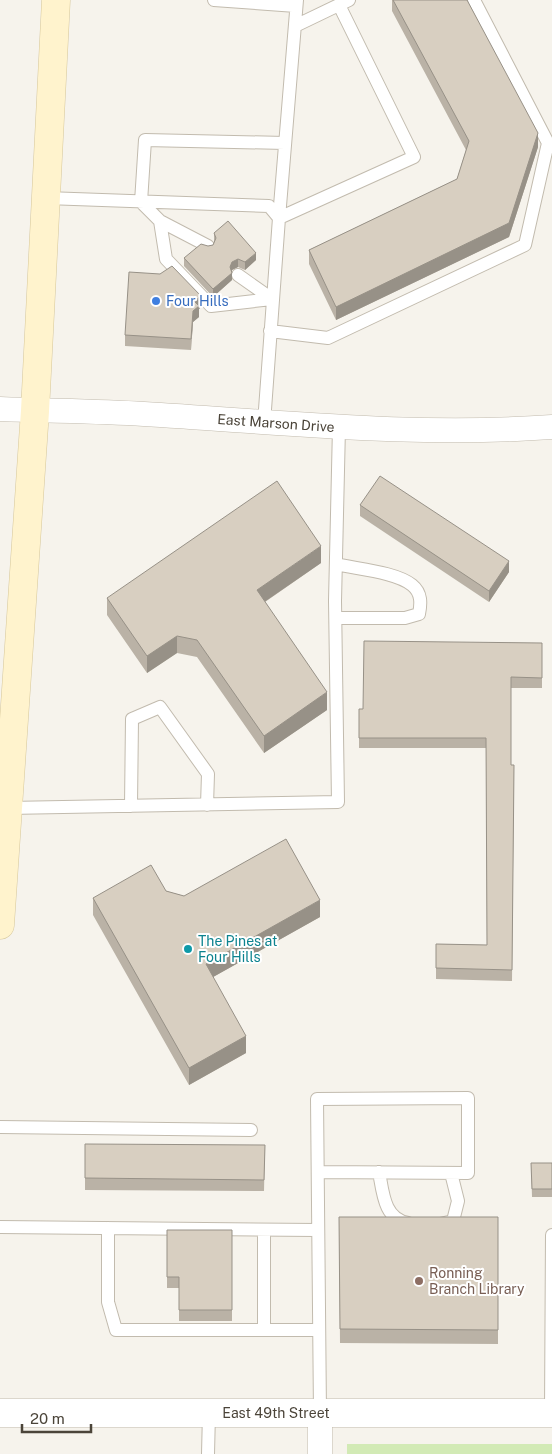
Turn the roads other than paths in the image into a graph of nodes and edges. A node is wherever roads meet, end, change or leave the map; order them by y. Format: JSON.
{"nodes":[{"id":1,"x":56,"y":0,"type":"edge"},
{"id":2,"x":214,"y":0,"type":"edge"},
{"id":3,"x":474,"y":0,"type":"edge"},
{"id":4,"x":344,"y":2,"type":"edge"},
{"id":5,"x":296,"y":3,"type":"edge"},
{"id":6,"x":295,"y":26,"type":"junction"},
{"id":7,"x":285,"y":143,"type":"junction"},
{"id":8,"x":46,"y":198,"type":"junction"},
{"id":9,"x":141,"y":202,"type":"junction"},
{"id":10,"x":278,"y":218,"type":"junction"},
{"id":11,"x":160,"y":221,"type":"junction"},
{"id":12,"x":208,"y":246,"type":"edge"},
{"id":13,"x":238,"y":275,"type":"dead end"},
{"id":14,"x":272,"y":299,"type":"junction"},
{"id":15,"x":270,"y":331,"type":"junction"},
{"id":16,"x":0,"y":409,"type":"edge"},
{"id":17,"x":35,"y":410,"type":"junction"},
{"id":18,"x":264,"y":423,"type":"junction"},
{"id":19,"x":338,"y":427,"type":"junction"},
{"id":20,"x":552,"y":427,"type":"edge"},
{"id":21,"x":336,"y":564,"type":"junction"},
{"id":22,"x":336,"y":618,"type":"junction"},
{"id":23,"x":207,"y":805,"type":"junction"},
{"id":24,"x":131,"y":806,"type":"junction"},
{"id":25,"x":8,"y":808,"type":"junction"},
{"id":26,"x":0,"y":925,"type":"edge"},
{"id":27,"x":0,"y":1127,"type":"edge"},
{"id":28,"x":251,"y":1130,"type":"dead end"},
{"id":29,"x":318,"y":1172,"type":"junction"},
{"id":30,"x":379,"y":1172,"type":"junction"},
{"id":31,"x":451,"y":1173,"type":"junction"},
{"id":32,"x":0,"y":1227,"type":"edge"},
{"id":33,"x":108,"y":1228,"type":"junction"},
{"id":34,"x":264,"y":1230,"type":"junction"},
{"id":35,"x":318,"y":1230,"type":"junction"},
{"id":36,"x":552,"y":1235,"type":"edge"},
{"id":37,"x":264,"y":1330,"type":"junction"},
{"id":38,"x":319,"y":1330,"type":"junction"},
{"id":39,"x":0,"y":1413,"type":"edge"},
{"id":40,"x":209,"y":1413,"type":"junction"},
{"id":41,"x":320,"y":1413,"type":"junction"},
{"id":42,"x":552,"y":1414,"type":"edge"},
{"id":43,"x":208,"y":1454,"type":"edge"},
{"id":44,"x":320,"y":1454,"type":"edge"}],
"edges":[{"from":1,"to":8,"type":"main road"},
{"from":2,"to":5,"type":"lane"},
{"from":3,"to":15,"type":"lane"},
{"from":4,"to":6,"type":"lane"},
{"from":4,"to":10,"type":"lane"},
{"from":5,"to":6,"type":"lane"},
{"from":6,"to":7,"type":"lane"},
{"from":7,"to":9,"type":"lane"},
{"from":7,"to":10,"type":"lane"},
{"from":8,"to":9,"type":"lane"},
{"from":8,"to":17,"type":"main road"},
{"from":9,"to":10,"type":"lane"},
{"from":9,"to":11,"type":"lane"},
{"from":10,"to":14,"type":"lane"},
{"from":11,"to":12,"type":"lane"},
{"from":11,"to":14,"type":"lane"},
{"from":13,"to":14,"type":"lane"},
{"from":14,"to":15,"type":"lane"},
{"from":15,"to":18,"type":"lane"},
{"from":16,"to":17,"type":"street","name":"East Marson Drive"},
{"from":17,"to":18,"type":"street","name":"East Marson Drive"},
{"from":17,"to":25,"type":"main road"},
{"from":18,"to":19,"type":"street","name":"East Marson Drive"},
{"from":19,"to":20,"type":"street","name":"East Marson Drive"},
{"from":19,"to":21,"type":"lane"},
{"from":21,"to":22,"type":"lane"},
{"from":21,"to":22,"type":"lane"},
{"from":22,"to":23,"type":"lane"},
{"from":23,"to":24,"type":"lane"},
{"from":23,"to":24,"type":"lane"},
{"from":24,"to":25,"type":"lane"},
{"from":25,"to":26,"type":"main road"},
{"from":27,"to":28,"type":"lane"},
{"from":29,"to":30,"type":"lane"},
{"from":29,"to":31,"type":"lane"},
{"from":29,"to":35,"type":"lane"},
{"from":30,"to":31,"type":"lane"},
{"from":30,"to":31,"type":"lane"},
{"from":32,"to":33,"type":"lane"},
{"from":33,"to":34,"type":"lane"},
{"from":33,"to":37,"type":"lane"},
{"from":34,"to":35,"type":"lane"},
{"from":34,"to":37,"type":"lane"},
{"from":35,"to":38,"type":"lane"},
{"from":36,"to":42,"type":"lane"},
{"from":37,"to":38,"type":"lane"},
{"from":38,"to":41,"type":"lane"},
{"from":39,"to":40,"type":"street","name":"East 49th Street"},
{"from":40,"to":41,"type":"street","name":"East 49th Street"},
{"from":40,"to":43,"type":"lane"},
{"from":41,"to":42,"type":"street","name":"East 49th Street"},
{"from":41,"to":44,"type":"street"}]}
